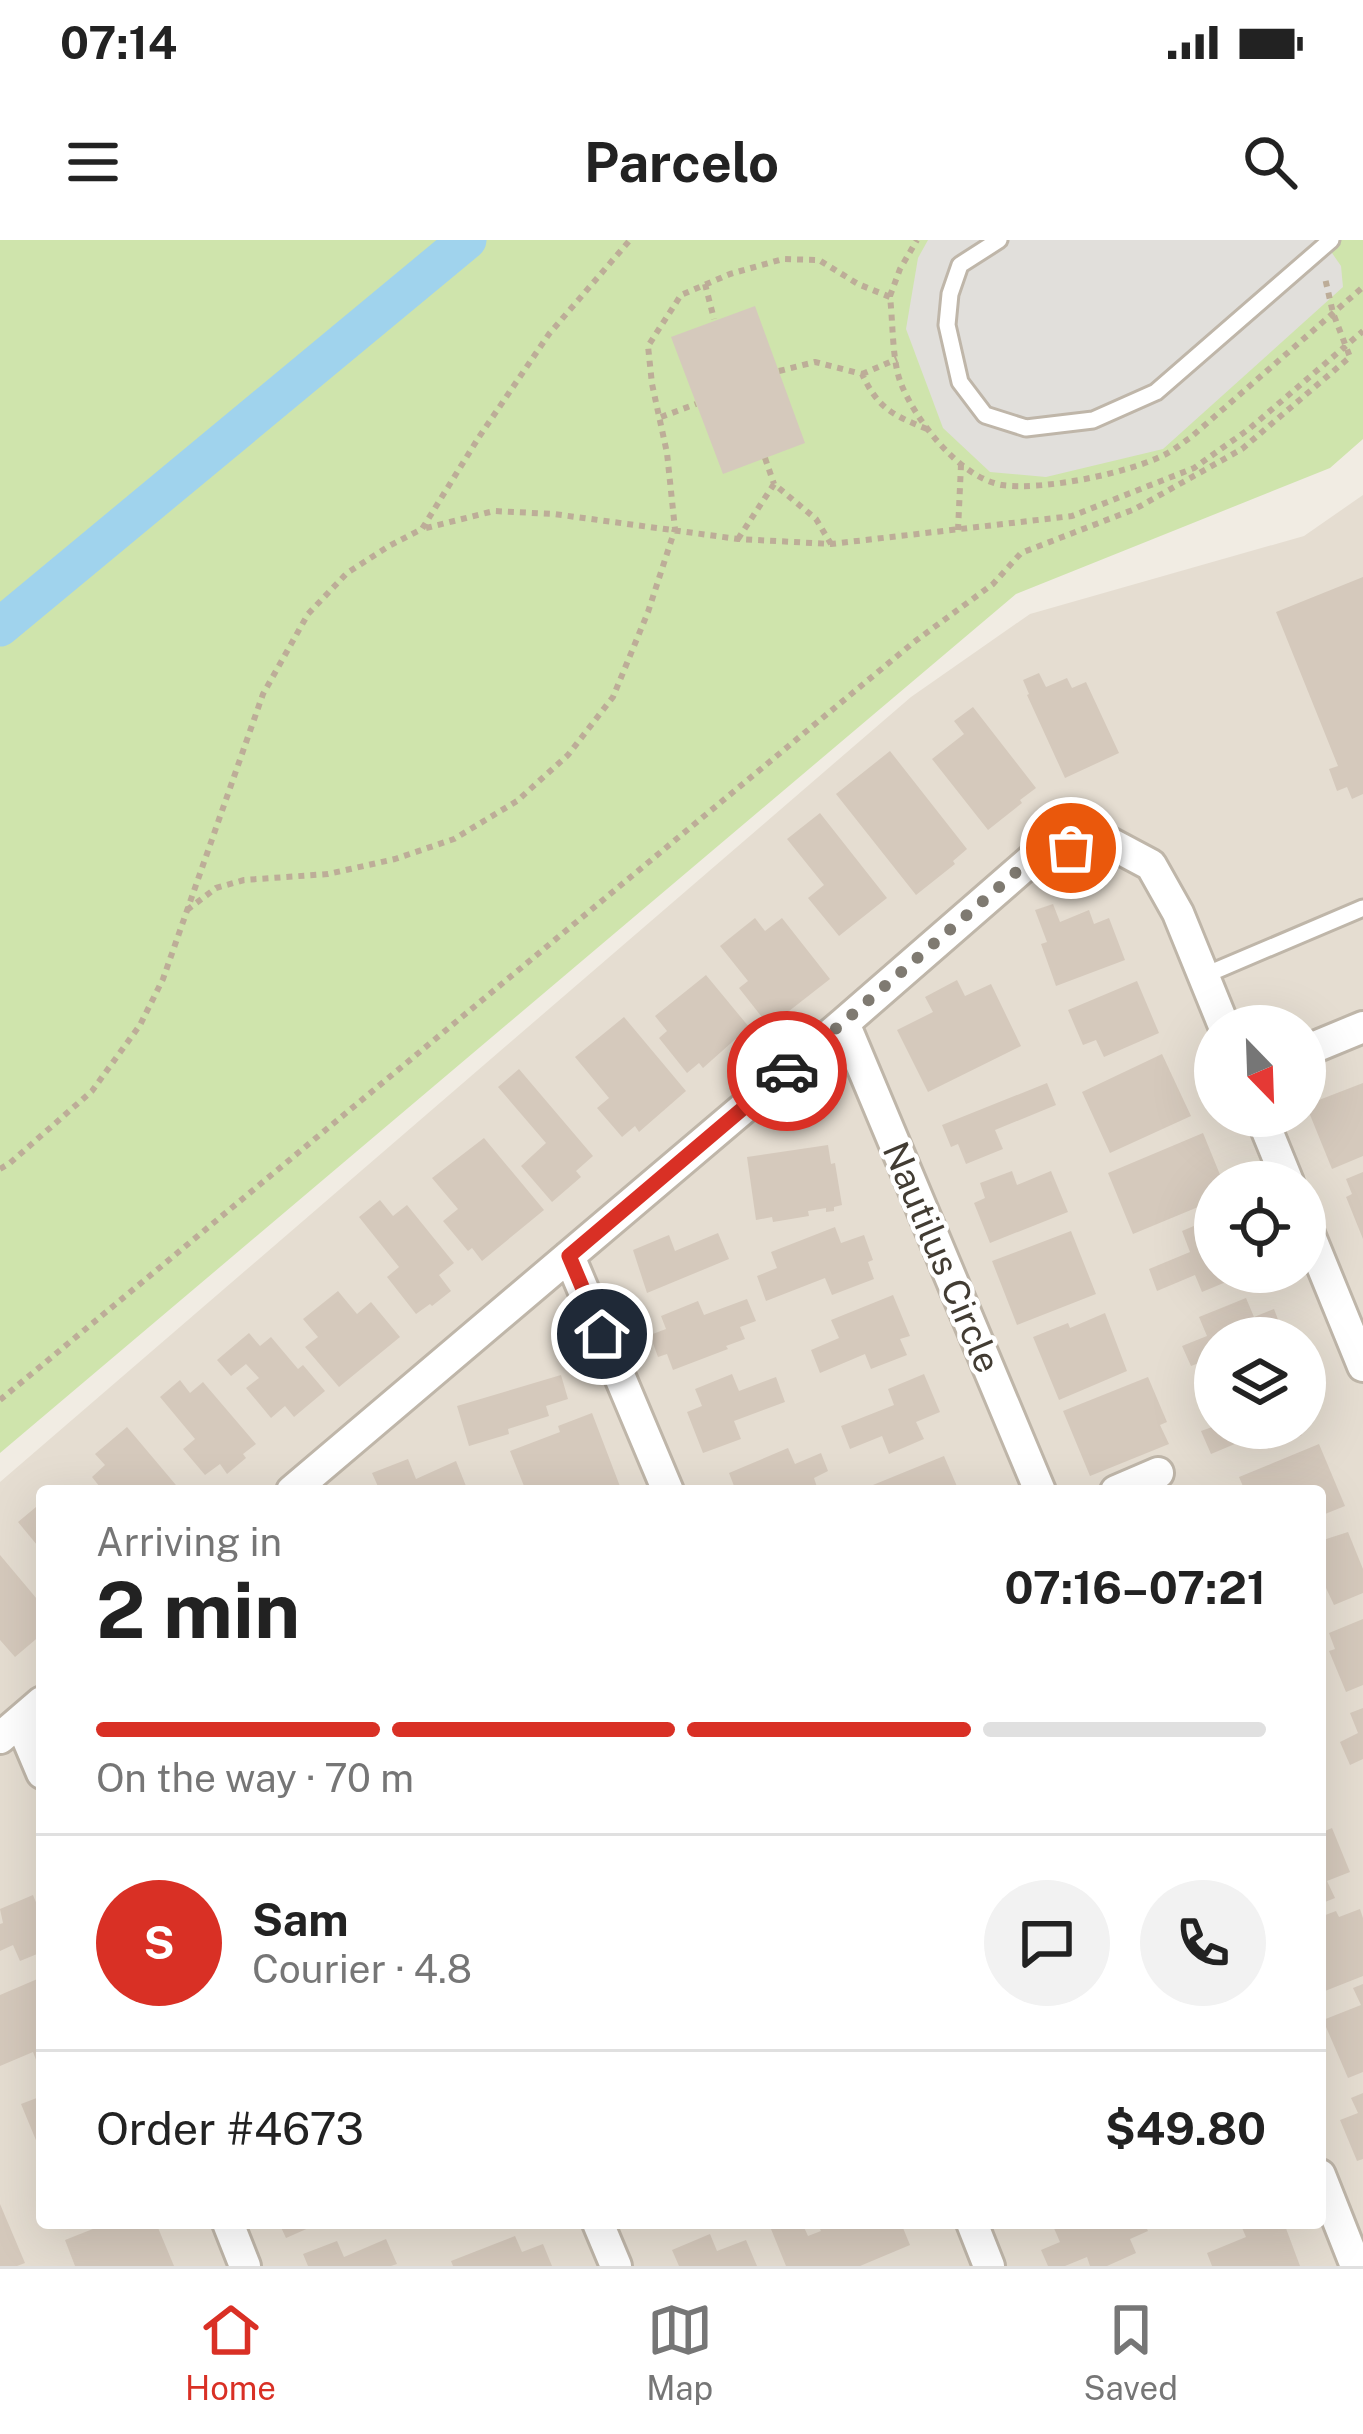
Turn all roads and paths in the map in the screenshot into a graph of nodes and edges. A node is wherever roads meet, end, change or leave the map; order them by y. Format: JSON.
{"nodes":[{"id":1,"x":630,"y":240,"type":"edge"},
{"id":2,"x":916,"y":240,"type":"edge"},
{"id":3,"x":999,"y":240,"type":"edge"},
{"id":4,"x":1320,"y":244,"type":"edge"},
{"id":5,"x":705,"y":284,"type":"junction"},
{"id":6,"x":1363,"y":287,"type":"edge"},
{"id":7,"x":890,"y":297,"type":"junction"},
{"id":8,"x":1333,"y":314,"type":"junction"},
{"id":9,"x":714,"y":319,"type":"dead end"},
{"id":10,"x":1363,"y":331,"type":"edge"},
{"id":11,"x":1345,"y":346,"type":"junction"},
{"id":12,"x":897,"y":359,"type":"junction"},
{"id":13,"x":778,"y":370,"type":"dead end"},
{"id":14,"x":862,"y":374,"type":"junction"},
{"id":15,"x":696,"y":404,"type":"dead end"},
{"id":16,"x":661,"y":417,"type":"junction"},
{"id":17,"x":927,"y":429,"type":"junction"},
{"id":18,"x":765,"y":458,"type":"dead end"},
{"id":19,"x":961,"y":465,"type":"junction"},
{"id":20,"x":774,"y":484,"type":"junction"},
{"id":21,"x":422,"y":529,"type":"junction"},
{"id":22,"x":675,"y":529,"type":"junction"},
{"id":23,"x":958,"y":530,"type":"junction"},
{"id":24,"x":738,"y":538,"type":"junction"},
{"id":25,"x":831,"y":544,"type":"junction"},
{"id":26,"x":1363,"y":908,"type":"edge"},
{"id":27,"x":187,"y":910,"type":"junction"},
{"id":28,"x":1203,"y":976,"type":"junction"},
{"id":29,"x":1215,"y":1005,"type":"edge"},
{"id":30,"x":844,"y":1023,"type":"junction"},
{"id":31,"x":1363,"y":1027,"type":"edge"},
{"id":32,"x":1326,"y":1042,"type":"edge"},
{"id":33,"x":0,"y":1169,"type":"edge"},
{"id":34,"x":569,"y":1256,"type":"junction"},
{"id":35,"x":1326,"y":1275,"type":"edge"},
{"id":36,"x":1363,"y":1366,"type":"edge"},
{"id":37,"x":0,"y":1400,"type":"edge"},
{"id":38,"x":1158,"y":1473,"type":"dead end"},
{"id":39,"x":301,"y":1485,"type":"edge"},
{"id":40,"x":665,"y":1485,"type":"edge"},
{"id":41,"x":1037,"y":1485,"type":"edge"},
{"id":42,"x":1130,"y":1485,"type":"edge"},
{"id":43,"x":21,"y":1720,"type":"edge"},
{"id":44,"x":36,"y":1758,"type":"edge"},
{"id":45,"x":1326,"y":2190,"type":"edge"},
{"id":46,"x":230,"y":2229,"type":"edge"},
{"id":47,"x":601,"y":2229,"type":"edge"},
{"id":48,"x":974,"y":2229,"type":"edge"},
{"id":49,"x":245,"y":2266,"type":"edge"},
{"id":50,"x":616,"y":2266,"type":"edge"},
{"id":51,"x":989,"y":2266,"type":"edge"},
{"id":52,"x":1356,"y":2266,"type":"edge"}],
"edges":[{"from":1,"to":21,"type":"path"},
{"from":2,"to":7,"type":"path"},
{"from":3,"to":4,"type":"lane"},
{"from":4,"to":8,"type":"path"},
{"from":5,"to":7,"type":"path"},
{"from":5,"to":9,"type":"path"},
{"from":5,"to":16,"type":"path"},
{"from":6,"to":8,"type":"path"},
{"from":7,"to":12,"type":"path"},
{"from":8,"to":11,"type":"path"},
{"from":8,"to":19,"type":"path"},
{"from":10,"to":11,"type":"path"},
{"from":11,"to":23,"type":"path"},
{"from":11,"to":37,"type":"path"},
{"from":12,"to":14,"type":"path"},
{"from":12,"to":17,"type":"path"},
{"from":13,"to":14,"type":"path"},
{"from":14,"to":17,"type":"path"},
{"from":15,"to":16,"type":"path"},
{"from":16,"to":22,"type":"path"},
{"from":17,"to":19,"type":"path"},
{"from":18,"to":20,"type":"path"},
{"from":19,"to":23,"type":"path"},
{"from":20,"to":24,"type":"path"},
{"from":20,"to":25,"type":"path"},
{"from":21,"to":22,"type":"path"},
{"from":21,"to":27,"type":"path"},
{"from":22,"to":24,"type":"path"},
{"from":22,"to":27,"type":"path"},
{"from":23,"to":25,"type":"path"},
{"from":24,"to":25,"type":"path"},
{"from":26,"to":28,"type":"lane"},
{"from":27,"to":33,"type":"path"},
{"from":28,"to":29,"type":"street"},
{"from":28,"to":30,"type":"street"},
{"from":30,"to":34,"type":"street"},
{"from":30,"to":41,"type":"street","name":"Nautilus Circle"},
{"from":31,"to":32,"type":"street"},
{"from":34,"to":39,"type":"street"},
{"from":34,"to":40,"type":"street"},
{"from":35,"to":36,"type":"street"},
{"from":38,"to":42,"type":"street"},
{"from":43,"to":44,"type":"street"},
{"from":45,"to":52,"type":"street"},
{"from":46,"to":49,"type":"street"},
{"from":47,"to":50,"type":"street"},
{"from":48,"to":51,"type":"street"}]}
